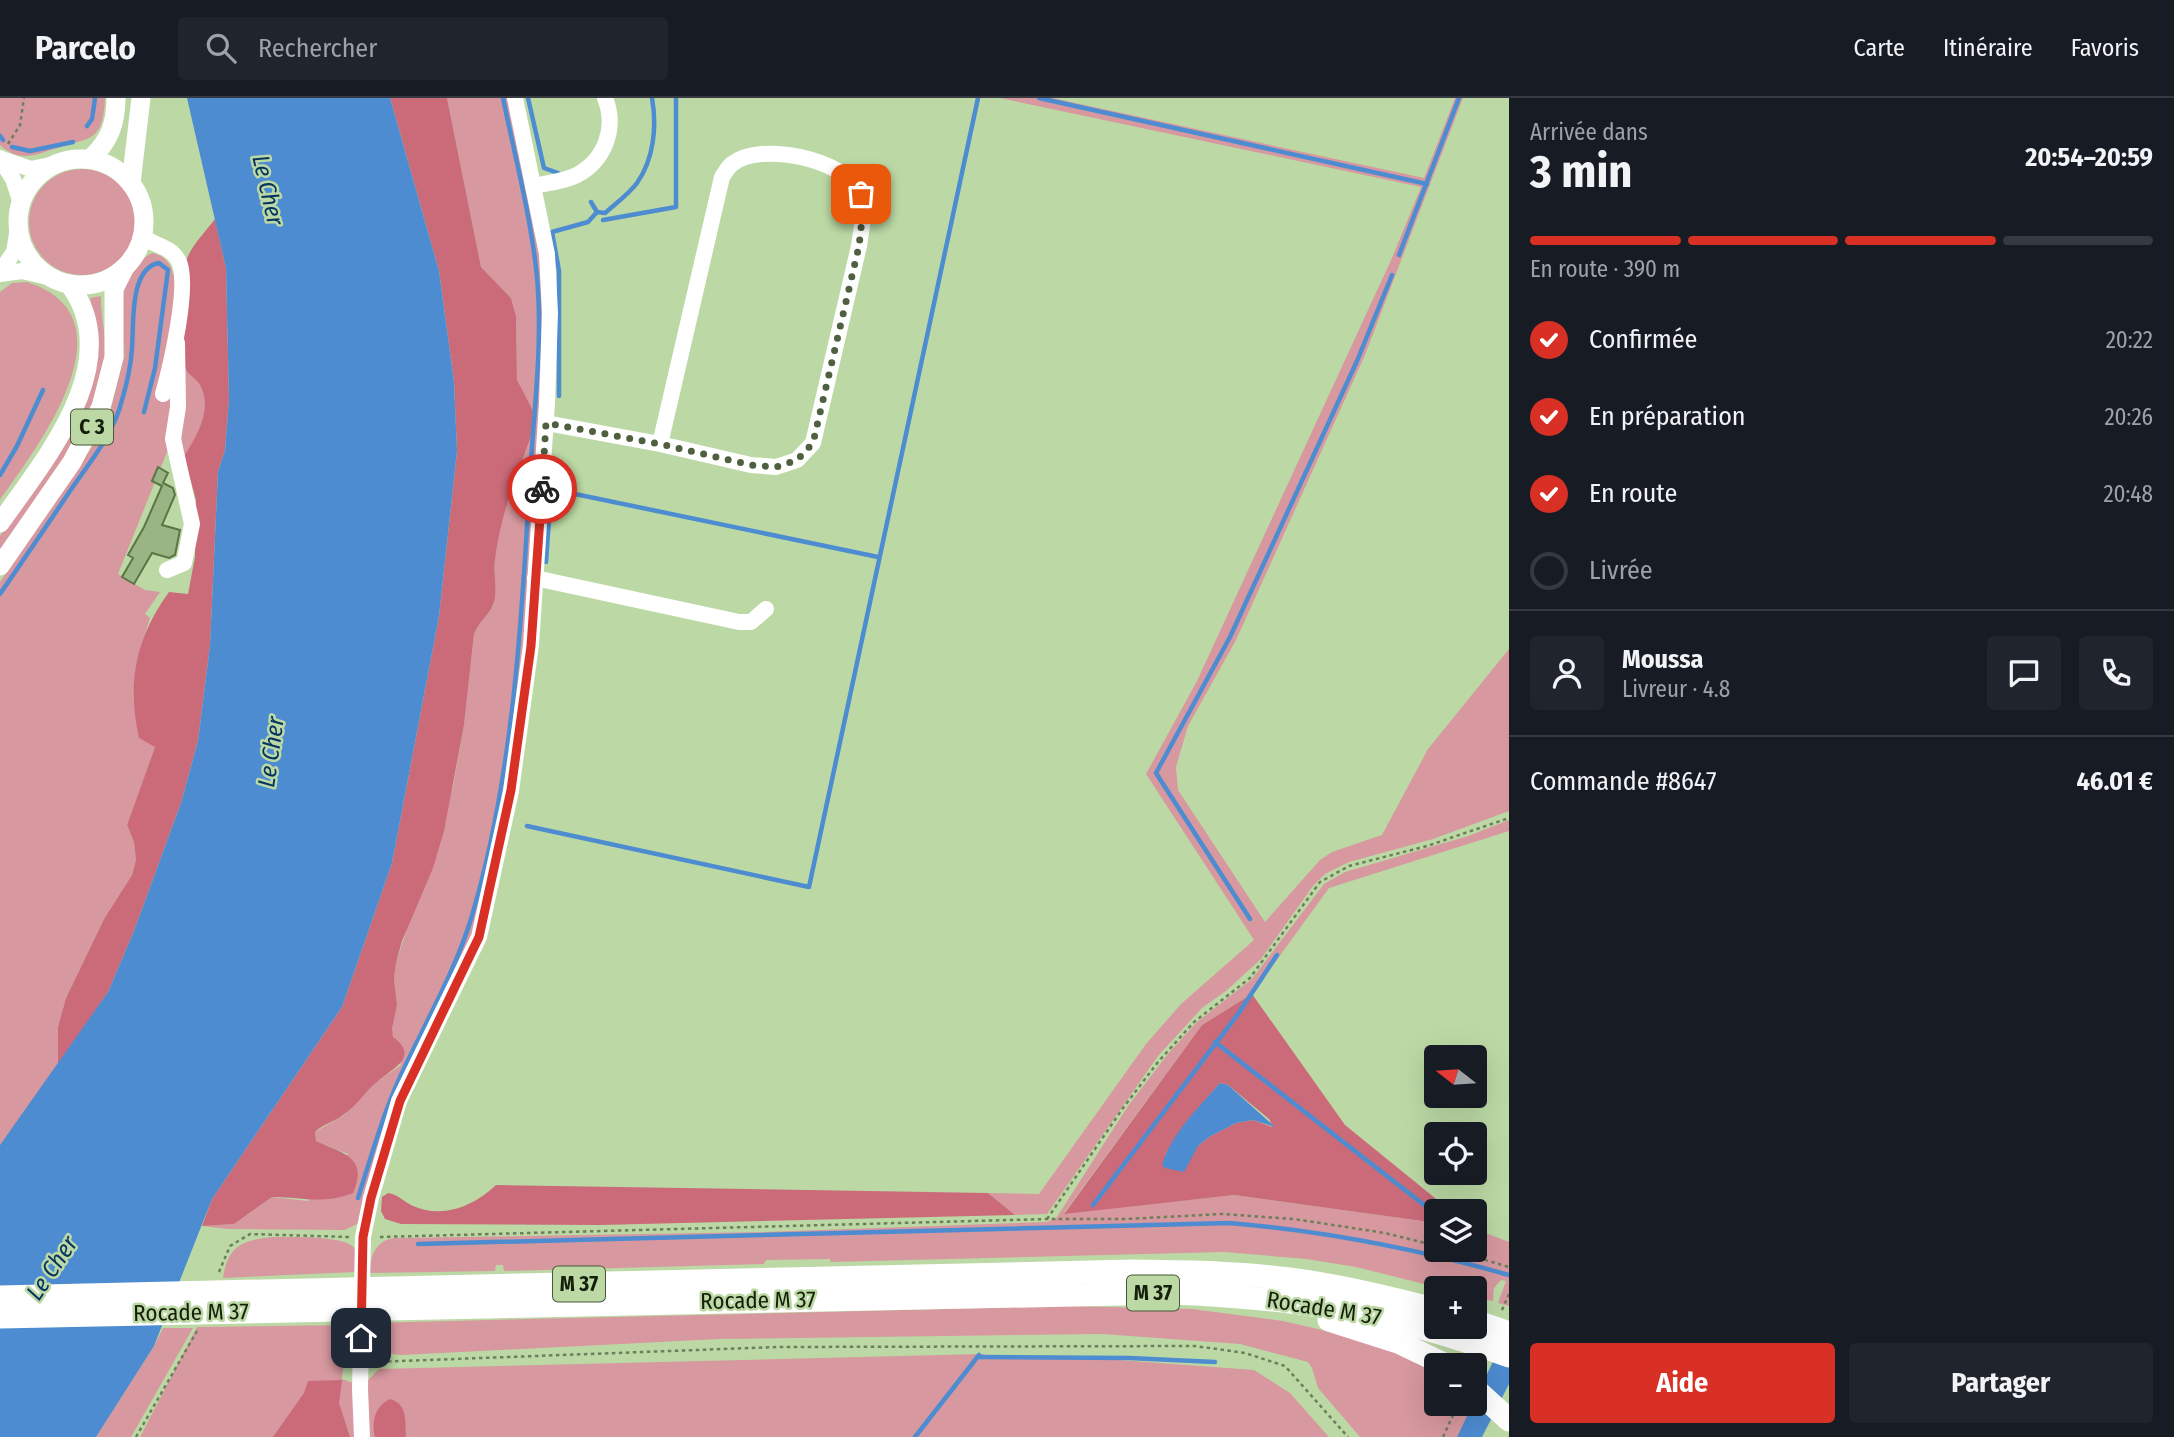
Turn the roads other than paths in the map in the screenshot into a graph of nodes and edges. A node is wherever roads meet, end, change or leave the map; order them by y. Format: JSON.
{"nodes":[{"id":1,"x":116,"y":98,"type":"edge"},
{"id":2,"x":141,"y":98,"type":"edge"},
{"id":3,"x":515,"y":98,"type":"edge"},
{"id":4,"x":605,"y":98,"type":"edge"},
{"id":5,"x":3,"y":153,"type":"edge"},
{"id":6,"x":90,"y":159,"type":"junction"},
{"id":7,"x":55,"y":164,"type":"junction"},
{"id":8,"x":131,"y":183,"type":"junction"},
{"id":9,"x":533,"y":186,"type":"junction"},
{"id":10,"x":21,"y":203,"type":"junction"},
{"id":11,"x":18,"y":228,"type":"junction"},
{"id":12,"x":143,"y":237,"type":"junction"},
{"id":13,"x":126,"y":267,"type":"junction"},
{"id":14,"x":0,"y":273,"type":"edge"},
{"id":15,"x":61,"y":281,"type":"junction"},
{"id":16,"x":177,"y":343,"type":"junction"},
{"id":17,"x":163,"y":394,"type":"dead end"},
{"id":18,"x":546,"y":423,"type":"junction"},
{"id":19,"x":660,"y":444,"type":"junction"},
{"id":20,"x":0,"y":523,"type":"edge"},
{"id":21,"x":0,"y":566,"type":"edge"},
{"id":22,"x":167,"y":570,"type":"dead end"},
{"id":23,"x":536,"y":578,"type":"junction"},
{"id":24,"x":766,"y":610,"type":"dead end"},
{"id":25,"x":827,"y":1288,"type":"junction"},
{"id":26,"x":0,"y":1297,"type":"edge"},
{"id":27,"x":1282,"y":1299,"type":"junction"},
{"id":28,"x":260,"y":1301,"type":"junction"},
{"id":29,"x":1424,"y":1307,"type":"edge"},
{"id":30,"x":0,"y":1317,"type":"edge"},
{"id":31,"x":1424,"y":1320,"type":"edge"},
{"id":32,"x":1487,"y":1322,"type":"edge"},
{"id":33,"x":1487,"y":1325,"type":"edge"},
{"id":34,"x":1509,"y":1333,"type":"edge"},
{"id":35,"x":1424,"y":1354,"type":"edge"},
{"id":36,"x":1509,"y":1356,"type":"edge"},
{"id":37,"x":1487,"y":1400,"type":"edge"},
{"id":38,"x":1505,"y":1416,"type":"edge"},
{"id":39,"x":362,"y":1437,"type":"edge"}],
"edges":[{"from":1,"to":6,"type":"main road"},
{"from":2,"to":8,"type":"main road"},
{"from":3,"to":9,"type":"street"},
{"from":4,"to":9,"type":"street"},
{"from":5,"to":7,"type":"street"},
{"from":5,"to":10,"type":"street"},
{"from":6,"to":7,"type":"main road"},
{"from":6,"to":8,"type":"main road"},
{"from":7,"to":10,"type":"main road"},
{"from":8,"to":12,"type":"main road"},
{"from":9,"to":18,"type":"street"},
{"from":10,"to":11,"type":"main road"},
{"from":11,"to":14,"type":"street"},
{"from":11,"to":15,"type":"main road"},
{"from":12,"to":13,"type":"main road"},
{"from":12,"to":16,"type":"street"},
{"from":13,"to":15,"type":"main road"},
{"from":13,"to":21,"type":"main road","number":"C 3"},
{"from":14,"to":15,"type":"street"},
{"from":15,"to":20,"type":"main road","number":"C 3"},
{"from":16,"to":17,"type":"street"},
{"from":16,"to":22,"type":"street"},
{"from":18,"to":19,"type":"street"},
{"from":18,"to":23,"type":"street"},
{"from":19,"to":19,"type":"street"},
{"from":23,"to":24,"type":"street"},
{"from":23,"to":39,"type":"street"},
{"from":25,"to":27,"type":"highway","name":"Rocade M 37","number":"M 37"},
{"from":25,"to":28,"type":"highway","name":"Rocade M 37","number":"M 37"},
{"from":25,"to":29,"type":"highway","name":"Rocade M 37","number":"M 37"},
{"from":26,"to":28,"type":"highway","name":"Rocade M 37","number":"M 37"},
{"from":27,"to":31,"type":"highway","name":"Rocade M 37","number":"M 37"},
{"from":27,"to":35,"type":"highway"},
{"from":28,"to":30,"type":"highway","name":"Rocade M 37","number":"M 37"},
{"from":32,"to":34,"type":"highway","name":"Rocade M 37","number":"M 37"},
{"from":33,"to":36,"type":"highway","name":"Rocade M 37","number":"M 37"},
{"from":37,"to":38,"type":"highway"}]}
